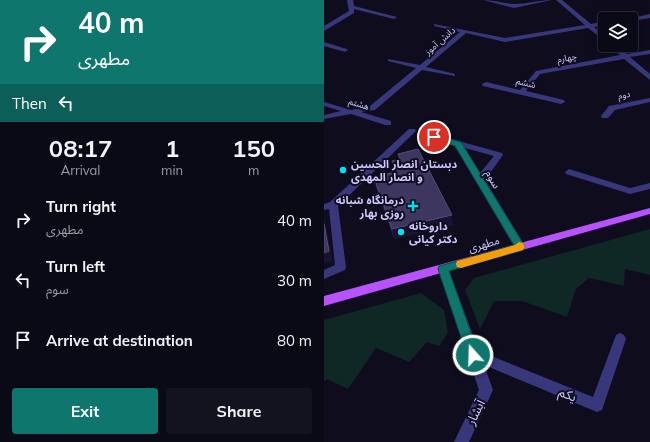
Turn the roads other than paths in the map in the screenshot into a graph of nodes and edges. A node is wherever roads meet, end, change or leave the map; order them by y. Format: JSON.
{"nodes":[{"id":1,"x":350,"y":0,"type":"edge"},
{"id":2,"x":486,"y":0,"type":"edge"},
{"id":3,"x":549,"y":0,"type":"edge"},
{"id":4,"x":559,"y":0,"type":"edge"},
{"id":5,"x":352,"y":7,"type":"junction"},
{"id":6,"x":650,"y":16,"type":"edge"},
{"id":7,"x":394,"y":17,"type":"dead end"},
{"id":8,"x":638,"y":18,"type":"edge"},
{"id":9,"x":598,"y":24,"type":"edge"},
{"id":10,"x":436,"y":25,"type":"dead end"},
{"id":11,"x":589,"y":26,"type":"junction"},
{"id":12,"x":324,"y":29,"type":"edge"},
{"id":13,"x":465,"y":31,"type":"junction"},
{"id":14,"x":598,"y":34,"type":"edge"},
{"id":15,"x":324,"y":44,"type":"edge"},
{"id":16,"x":345,"y":50,"type":"dead end"},
{"id":17,"x":620,"y":52,"type":"edge"},
{"id":18,"x":650,"y":52,"type":"edge"},
{"id":19,"x":625,"y":56,"type":"junction"},
{"id":20,"x":390,"y":60,"type":"dead end"},
{"id":21,"x":422,"y":68,"type":"junction"},
{"id":22,"x":453,"y":75,"type":"dead end"},
{"id":23,"x":650,"y":78,"type":"edge"},
{"id":24,"x":486,"y":84,"type":"dead end"},
{"id":25,"x":522,"y":92,"type":"junction"},
{"id":26,"x":650,"y":100,"type":"edge"},
{"id":27,"x":562,"y":102,"type":"dead end"},
{"id":28,"x":324,"y":104,"type":"edge"},
{"id":29,"x":351,"y":112,"type":"junction"},
{"id":30,"x":605,"y":116,"type":"dead end"},
{"id":31,"x":324,"y":117,"type":"edge"},
{"id":32,"x":388,"y":123,"type":"dead end"},
{"id":33,"x":412,"y":131,"type":"dead end"},
{"id":34,"x":434,"y":137,"type":"dead end"},
{"id":35,"x":458,"y":144,"type":"junction"},
{"id":36,"x":569,"y":172,"type":"dead end"},
{"id":37,"x":480,"y":180,"type":"junction"},
{"id":38,"x":650,"y":186,"type":"edge"},
{"id":39,"x":329,"y":206,"type":"edge"},
{"id":40,"x":650,"y":211,"type":"edge"},
{"id":41,"x":520,"y":247,"type":"junction"},
{"id":42,"x":443,"y":269,"type":"junction"},
{"id":43,"x":324,"y":275,"type":"edge"},
{"id":44,"x":324,"y":302,"type":"edge"},
{"id":45,"x":620,"y":339,"type":"dead end"},
{"id":46,"x":473,"y":355,"type":"junction"},
{"id":47,"x":461,"y":442,"type":"edge"}],
"edges":[{"from":1,"to":5,"type":"street"},
{"from":2,"to":3,"type":"street"},
{"from":4,"to":11,"type":"street"},
{"from":5,"to":7,"type":"street"},
{"from":5,"to":12,"type":"street"},
{"from":6,"to":8,"type":"street"},
{"from":9,"to":11,"type":"street","name":"دانش آموز"},
{"from":10,"to":13,"type":"street"},
{"from":11,"to":13,"type":"street","name":"دانش آموز"},
{"from":11,"to":14,"type":"street"},
{"from":13,"to":21,"type":"street","name":"دانش آموز"},
{"from":15,"to":16,"type":"street"},
{"from":17,"to":19,"type":"street"},
{"from":18,"to":19,"type":"street","name":"چهارم"},
{"from":19,"to":23,"type":"street"},
{"from":19,"to":25,"type":"street","name":"چهارم"},
{"from":20,"to":21,"type":"street"},
{"from":21,"to":22,"type":"street"},
{"from":21,"to":29,"type":"street","name":"دانش آموز"},
{"from":24,"to":25,"type":"street","name":"ششم"},
{"from":25,"to":27,"type":"street","name":"ششم"},
{"from":26,"to":30,"type":"street","name":"دوم"},
{"from":28,"to":29,"type":"street","name":"هشتم"},
{"from":29,"to":31,"type":"street","name":"دانش آموز"},
{"from":29,"to":32,"type":"street","name":"هشتم"},
{"from":33,"to":39,"type":"street"},
{"from":34,"to":35,"type":"street"},
{"from":35,"to":37,"type":"street","name":"سوم"},
{"from":35,"to":37,"type":"street"},
{"from":36,"to":38,"type":"street"},
{"from":37,"to":41,"type":"street","name":"سوم"},
{"from":39,"to":43,"type":"street"},
{"from":40,"to":41,"type":"main road","name":"مطهری"},
{"from":41,"to":42,"type":"main road","name":"مطهری"},
{"from":42,"to":44,"type":"main road","name":"مطهری"},
{"from":42,"to":46,"type":"street","name":"آبشار"},
{"from":45,"to":46,"type":"street","name":"یکم"},
{"from":46,"to":47,"type":"street","name":"آبشار"}]}
